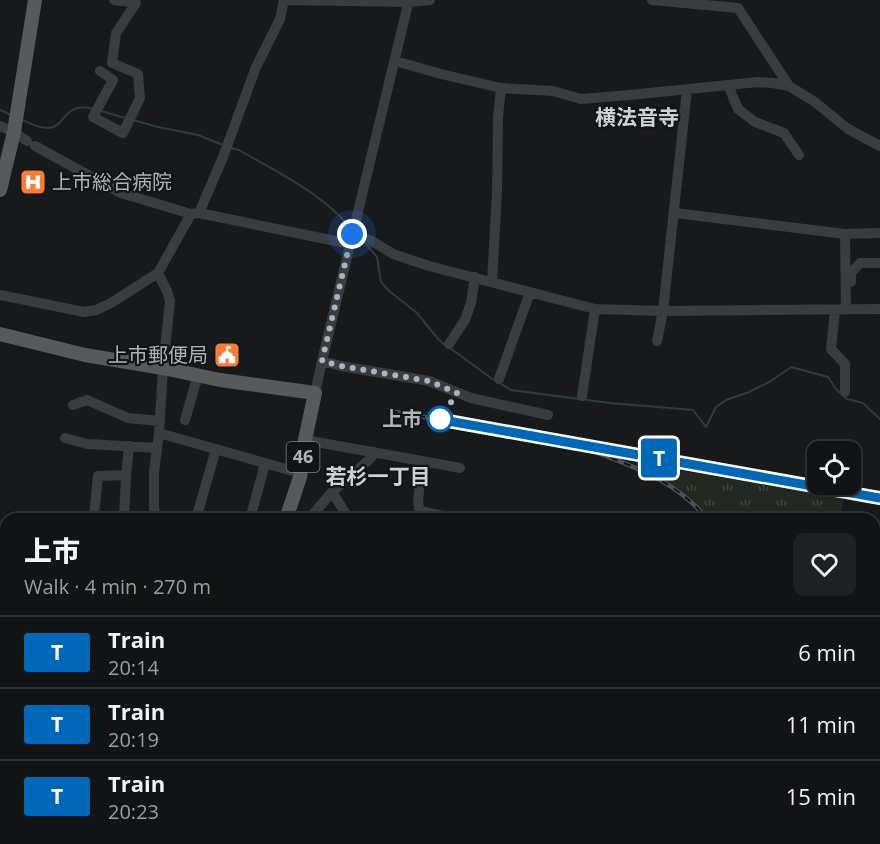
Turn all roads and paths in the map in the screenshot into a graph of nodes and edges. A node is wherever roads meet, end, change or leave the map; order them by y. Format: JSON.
{"nodes":[{"id":1,"x":35,"y":0,"type":"edge"},
{"id":2,"x":114,"y":0,"type":"edge"},
{"id":3,"x":430,"y":0,"type":"edge"},
{"id":4,"x":652,"y":0,"type":"edge"},
{"id":5,"x":409,"y":1,"type":"edge"},
{"id":6,"x":395,"y":61,"type":"junction"},
{"id":7,"x":99,"y":71,"type":"dead end"},
{"id":8,"x":728,"y":85,"type":"junction"},
{"id":9,"x":789,"y":86,"type":"junction"},
{"id":10,"x":501,"y":88,"type":"junction"},
{"id":11,"x":687,"y":90,"type":"junction"},
{"id":12,"x":0,"y":126,"type":"edge"},
{"id":13,"x":15,"y":132,"type":"junction"},
{"id":14,"x":880,"y":146,"type":"edge"},
{"id":15,"x":799,"y":155,"type":"dead end"},
{"id":16,"x":0,"y":190,"type":"edge"},
{"id":17,"x":675,"y":213,"type":"junction"},
{"id":18,"x":195,"y":214,"type":"junction"},
{"id":19,"x":880,"y":233,"type":"edge"},
{"id":20,"x":845,"y":234,"type":"junction"},
{"id":21,"x":351,"y":239,"type":"junction"},
{"id":22,"x":880,"y":263,"type":"edge"},
{"id":23,"x":158,"y":273,"type":"junction"},
{"id":24,"x":475,"y":277,"type":"junction"},
{"id":25,"x":492,"y":282,"type":"junction"},
{"id":26,"x":530,"y":292,"type":"junction"},
{"id":27,"x":0,"y":294,"type":"edge"},
{"id":28,"x":595,"y":309,"type":"junction"},
{"id":29,"x":880,"y":309,"type":"edge"},
{"id":30,"x":844,"y":310,"type":"junction"},
{"id":31,"x":663,"y":311,"type":"junction"},
{"id":32,"x":0,"y":334,"type":"edge"},
{"id":33,"x":657,"y":341,"type":"dead end"},
{"id":34,"x":449,"y":344,"type":"dead end"},
{"id":35,"x":322,"y":361,"type":"junction"},
{"id":36,"x":163,"y":368,"type":"junction"},
{"id":37,"x":198,"y":375,"type":"junction"},
{"id":38,"x":499,"y":379,"type":"dead end"},
{"id":39,"x":845,"y":392,"type":"dead end"},
{"id":40,"x":315,"y":393,"type":"junction"},
{"id":41,"x":582,"y":396,"type":"dead end"},
{"id":42,"x":73,"y":405,"type":"dead end"},
{"id":43,"x":548,"y":415,"type":"dead end"},
{"id":44,"x":185,"y":420,"type":"dead end"},
{"id":45,"x":160,"y":421,"type":"junction"},
{"id":46,"x":159,"y":433,"type":"junction"},
{"id":47,"x":64,"y":438,"type":"dead end"},
{"id":48,"x":305,"y":440,"type":"junction"},
{"id":49,"x":129,"y":446,"type":"junction"},
{"id":50,"x":157,"y":448,"type":"junction"},
{"id":51,"x":216,"y":449,"type":"junction"},
{"id":52,"x":374,"y":452,"type":"junction"},
{"id":53,"x":422,"y":461,"type":"junction"},
{"id":54,"x":266,"y":464,"type":"junction"},
{"id":55,"x":460,"y":468,"type":"dead end"},
{"id":56,"x":300,"y":473,"type":"junction"},
{"id":57,"x":126,"y":475,"type":"junction"},
{"id":58,"x":332,"y":492,"type":"junction"},
{"id":59,"x":94,"y":513,"type":"edge"},
{"id":60,"x":124,"y":513,"type":"edge"},
{"id":61,"x":155,"y":513,"type":"edge"},
{"id":62,"x":198,"y":513,"type":"edge"},
{"id":63,"x":252,"y":513,"type":"edge"},
{"id":64,"x":288,"y":513,"type":"edge"},
{"id":65,"x":313,"y":513,"type":"edge"},
{"id":66,"x":345,"y":513,"type":"edge"},
{"id":67,"x":420,"y":513,"type":"edge"}],
"edges":[{"from":1,"to":13,"type":"main road"},
{"from":2,"to":7,"type":"street"},
{"from":3,"to":5,"type":"street"},
{"from":4,"to":9,"type":"street"},
{"from":5,"to":6,"type":"street"},
{"from":5,"to":18,"type":"street"},
{"from":6,"to":10,"type":"street"},
{"from":6,"to":21,"type":"street"},
{"from":8,"to":9,"type":"street"},
{"from":8,"to":11,"type":"street"},
{"from":8,"to":15,"type":"street"},
{"from":9,"to":14,"type":"street"},
{"from":10,"to":11,"type":"street"},
{"from":10,"to":25,"type":"street"},
{"from":11,"to":17,"type":"street"},
{"from":12,"to":13,"type":"street"},
{"from":13,"to":16,"type":"main road"},
{"from":13,"to":18,"type":"street"},
{"from":17,"to":20,"type":"street"},
{"from":17,"to":31,"type":"street"},
{"from":18,"to":21,"type":"street"},
{"from":18,"to":23,"type":"street"},
{"from":19,"to":20,"type":"street"},
{"from":20,"to":30,"type":"street"},
{"from":21,"to":24,"type":"street"},
{"from":21,"to":35,"type":"street"},
{"from":22,"to":30,"type":"street"},
{"from":23,"to":27,"type":"street"},
{"from":23,"to":36,"type":"street"},
{"from":24,"to":25,"type":"street"},
{"from":24,"to":34,"type":"street"},
{"from":25,"to":26,"type":"street"},
{"from":26,"to":28,"type":"street"},
{"from":26,"to":38,"type":"street"},
{"from":28,"to":31,"type":"street"},
{"from":28,"to":41,"type":"street"},
{"from":29,"to":30,"type":"street"},
{"from":30,"to":31,"type":"street"},
{"from":30,"to":39,"type":"street"},
{"from":31,"to":33,"type":"street"},
{"from":32,"to":36,"type":"main road"},
{"from":35,"to":40,"type":"street"},
{"from":35,"to":43,"type":"street"},
{"from":36,"to":37,"type":"main road"},
{"from":36,"to":45,"type":"street"},
{"from":37,"to":40,"type":"main road"},
{"from":37,"to":44,"type":"street"},
{"from":40,"to":48,"type":"main road","number":"46"},
{"from":42,"to":45,"type":"street"},
{"from":45,"to":46,"type":"street"},
{"from":46,"to":50,"type":"street"},
{"from":46,"to":51,"type":"street"},
{"from":47,"to":49,"type":"street"},
{"from":48,"to":52,"type":"street"},
{"from":48,"to":56,"type":"main road","number":"46"},
{"from":49,"to":50,"type":"street"},
{"from":49,"to":57,"type":"street"},
{"from":50,"to":61,"type":"street"},
{"from":51,"to":54,"type":"street"},
{"from":51,"to":62,"type":"street"},
{"from":52,"to":53,"type":"street"},
{"from":52,"to":58,"type":"street"},
{"from":53,"to":55,"type":"street"},
{"from":53,"to":67,"type":"street"},
{"from":54,"to":56,"type":"street"},
{"from":54,"to":63,"type":"street"},
{"from":56,"to":64,"type":"main road","number":"46"},
{"from":57,"to":59,"type":"street"},
{"from":57,"to":60,"type":"street"},
{"from":58,"to":65,"type":"street"},
{"from":58,"to":66,"type":"street"}]}
